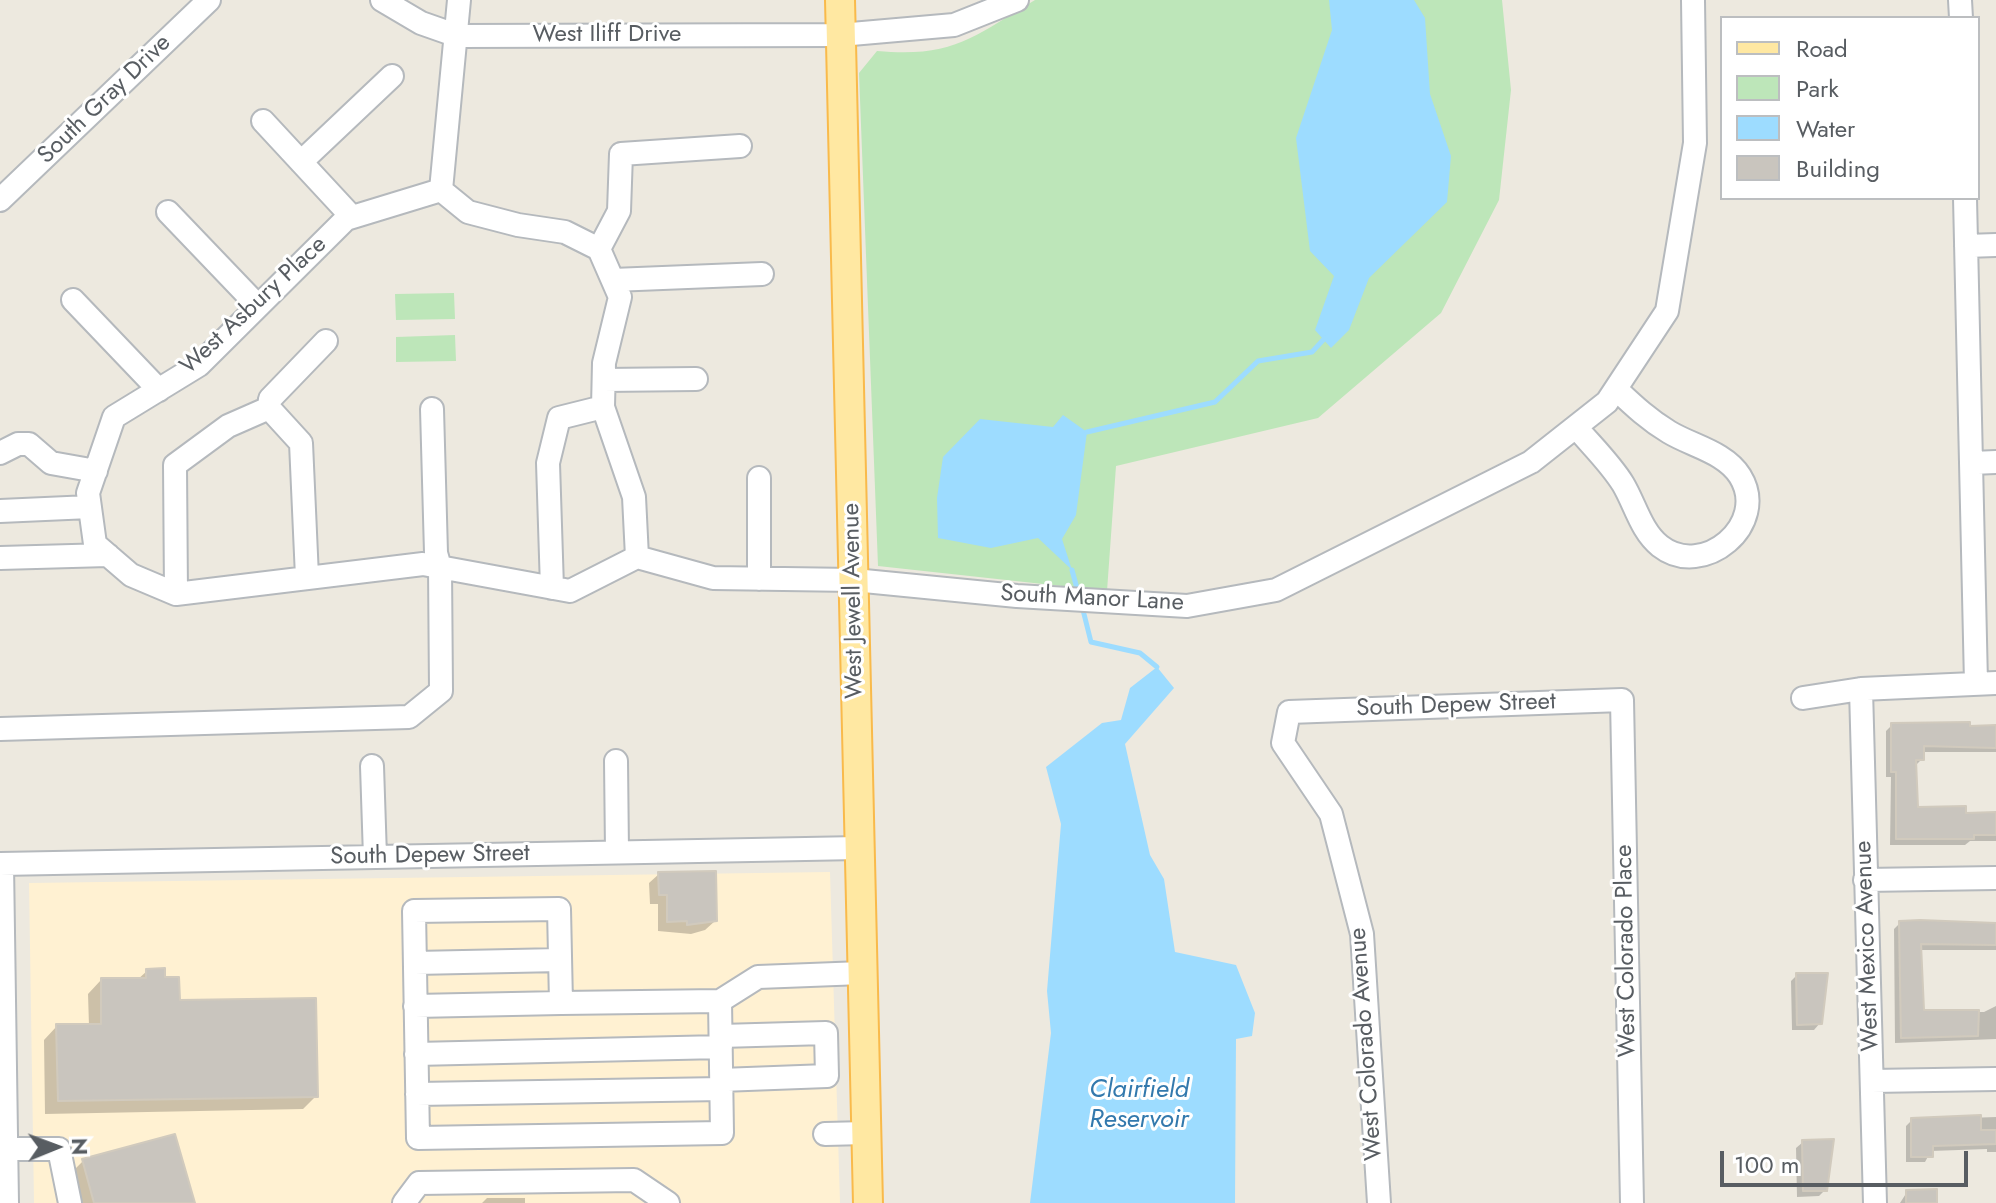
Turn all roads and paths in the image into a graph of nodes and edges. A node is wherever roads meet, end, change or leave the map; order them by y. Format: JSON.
{"nodes":[{"id":1,"x":209,"y":0,"type":"edge"},
{"id":2,"x":382,"y":0,"type":"edge"},
{"id":3,"x":459,"y":0,"type":"edge"},
{"id":4,"x":840,"y":0,"type":"edge"},
{"id":5,"x":1017,"y":0,"type":"edge"},
{"id":6,"x":1693,"y":0,"type":"edge"},
{"id":7,"x":840,"y":35,"type":"junction"},
{"id":8,"x":458,"y":36,"type":"junction"},
{"id":9,"x":392,"y":76,"type":"dead end"},
{"id":10,"x":263,"y":121,"type":"dead end"},
{"id":11,"x":740,"y":146,"type":"dead end"},
{"id":12,"x":301,"y":162,"type":"junction"},
{"id":13,"x":441,"y":190,"type":"junction"},
{"id":14,"x":0,"y":200,"type":"edge"},
{"id":15,"x":1965,"y":200,"type":"edge"},
{"id":16,"x":168,"y":212,"type":"dead end"},
{"id":17,"x":352,"y":217,"type":"junction"},
{"id":18,"x":1996,"y":245,"type":"edge"},
{"id":19,"x":1966,"y":246,"type":"junction"},
{"id":20,"x":599,"y":249,"type":"junction"},
{"id":21,"x":762,"y":274,"type":"dead end"},
{"id":22,"x":613,"y":280,"type":"junction"},
{"id":23,"x":73,"y":300,"type":"dead end"},
{"id":24,"x":258,"y":306,"type":"junction"},
{"id":25,"x":326,"y":341,"type":"dead end"},
{"id":26,"x":696,"y":379,"type":"dead end"},
{"id":27,"x":604,"y":380,"type":"junction"},
{"id":28,"x":159,"y":390,"type":"junction"},
{"id":29,"x":1617,"y":390,"type":"junction"},
{"id":30,"x":603,"y":407,"type":"junction"},
{"id":31,"x":269,"y":408,"type":"junction"},
{"id":32,"x":432,"y":409,"type":"dead end"},
{"id":33,"x":1576,"y":427,"type":"junction"},
{"id":34,"x":0,"y":453,"type":"edge"},
{"id":35,"x":1996,"y":462,"type":"edge"},
{"id":36,"x":1972,"y":463,"type":"junction"},
{"id":37,"x":96,"y":471,"type":"junction"},
{"id":38,"x":759,"y":478,"type":"dead end"},
{"id":39,"x":90,"y":507,"type":"junction"},
{"id":40,"x":0,"y":511,"type":"edge"},
{"id":41,"x":108,"y":555,"type":"junction"},
{"id":42,"x":637,"y":557,"type":"junction"},
{"id":43,"x":0,"y":558,"type":"edge"},
{"id":44,"x":432,"y":565,"type":"junction"},
{"id":45,"x":307,"y":577,"type":"junction"},
{"id":46,"x":759,"y":579,"type":"junction"},
{"id":47,"x":854,"y":580,"type":"junction"},
{"id":48,"x":552,"y":588,"type":"junction"},
{"id":49,"x":176,"y":594,"type":"junction"},
{"id":50,"x":1986,"y":683,"type":"edge"},
{"id":51,"x":1861,"y":689,"type":"junction"},
{"id":52,"x":1803,"y":698,"type":"dead end"},
{"id":53,"x":1622,"y":700,"type":"joint"},
{"id":54,"x":1289,"y":712,"type":"joint"},
{"id":55,"x":0,"y":729,"type":"edge"},
{"id":56,"x":616,"y":761,"type":"dead end"},
{"id":57,"x":372,"y":766,"type":"dead end"},
{"id":58,"x":859,"y":848,"type":"junction"},
{"id":59,"x":617,"y":852,"type":"junction"},
{"id":60,"x":375,"y":857,"type":"junction"},
{"id":61,"x":1,"y":864,"type":"edge"},
{"id":62,"x":1996,"y":878,"type":"edge"},
{"id":63,"x":1865,"y":880,"type":"junction"},
{"id":64,"x":560,"y":960,"type":"junction"},
{"id":65,"x":415,"y":963,"type":"junction"},
{"id":66,"x":862,"y":973,"type":"junction"},
{"id":67,"x":720,"y":1001,"type":"junction"},
{"id":68,"x":561,"y":1003,"type":"junction"},
{"id":69,"x":415,"y":1006,"type":"junction"},
{"id":70,"x":721,"y":1041,"type":"junction"},
{"id":71,"x":416,"y":1054,"type":"junction"},
{"id":72,"x":1996,"y":1079,"type":"edge"},
{"id":73,"x":1872,"y":1081,"type":"junction"},
{"id":74,"x":722,"y":1084,"type":"junction"},
{"id":75,"x":417,"y":1094,"type":"junction"},
{"id":76,"x":866,"y":1133,"type":"junction"},
{"id":77,"x":825,"y":1134,"type":"dead end"},
{"id":78,"x":3,"y":1149,"type":"edge"},
{"id":79,"x":7,"y":1203,"type":"edge"},
{"id":80,"x":70,"y":1203,"type":"edge"},
{"id":81,"x":404,"y":1203,"type":"edge"},
{"id":82,"x":668,"y":1203,"type":"edge"},
{"id":83,"x":868,"y":1203,"type":"edge"},
{"id":84,"x":1379,"y":1203,"type":"edge"},
{"id":85,"x":1632,"y":1203,"type":"edge"},
{"id":86,"x":1875,"y":1203,"type":"edge"}],
"edges":[{"from":1,"to":14,"type":"street","name":"South Gray Drive"},
{"from":2,"to":8,"type":"street","name":"West Iliff Drive"},
{"from":3,"to":8,"type":"street"},
{"from":4,"to":7,"type":"main road","name":"West Jewell Avenue"},
{"from":5,"to":7,"type":"street","name":"West Iliff Drive"},
{"from":6,"to":29,"type":"street","name":"South Manor Lane"},
{"from":7,"to":8,"type":"street","name":"West Iliff Drive"},
{"from":7,"to":47,"type":"main road","name":"West Jewell Avenue"},
{"from":8,"to":13,"type":"street"},
{"from":9,"to":12,"type":"street"},
{"from":10,"to":12,"type":"street"},
{"from":11,"to":20,"type":"street"},
{"from":12,"to":17,"type":"street"},
{"from":13,"to":17,"type":"street","name":"West Asbury Place"},
{"from":13,"to":20,"type":"street"},
{"from":15,"to":19,"type":"street"},
{"from":16,"to":24,"type":"street"},
{"from":17,"to":24,"type":"street","name":"West Asbury Place"},
{"from":18,"to":19,"type":"street"},
{"from":19,"to":36,"type":"street"},
{"from":20,"to":22,"type":"street"},
{"from":21,"to":22,"type":"street"},
{"from":22,"to":27,"type":"street"},
{"from":23,"to":28,"type":"street"},
{"from":24,"to":28,"type":"street","name":"West Asbury Place"},
{"from":25,"to":31,"type":"street"},
{"from":26,"to":27,"type":"street"},
{"from":27,"to":30,"type":"street"},
{"from":28,"to":37,"type":"street","name":"West Asbury Place"},
{"from":29,"to":33,"type":"street","name":"South Manor Lane"},
{"from":29,"to":33,"type":"street"},
{"from":30,"to":42,"type":"street"},
{"from":30,"to":48,"type":"street"},
{"from":31,"to":45,"type":"street"},
{"from":31,"to":49,"type":"street"},
{"from":32,"to":44,"type":"street"},
{"from":33,"to":47,"type":"street","name":"South Manor Lane"},
{"from":34,"to":37,"type":"street"},
{"from":35,"to":36,"type":"street"},
{"from":36,"to":50,"type":"street"},
{"from":37,"to":39,"type":"street","name":"West Asbury Place"},
{"from":38,"to":46,"type":"street"},
{"from":39,"to":40,"type":"street"},
{"from":39,"to":41,"type":"street","name":"West Asbury Place"},
{"from":41,"to":43,"type":"street"},
{"from":41,"to":49,"type":"street","name":"West Asbury Place"},
{"from":42,"to":46,"type":"street","name":"South Manor Lane"},
{"from":42,"to":48,"type":"street"},
{"from":44,"to":45,"type":"street"},
{"from":44,"to":48,"type":"street"},
{"from":44,"to":55,"type":"street"},
{"from":45,"to":49,"type":"street"},
{"from":46,"to":47,"type":"street","name":"South Manor Lane"},
{"from":47,"to":58,"type":"main road","name":"West Jewell Avenue"},
{"from":50,"to":51,"type":"street"},
{"from":51,"to":52,"type":"street"},
{"from":51,"to":63,"type":"street","name":"West Mexico Avenue"},
{"from":53,"to":54,"type":"street","name":"South Depew Street"},
{"from":53,"to":85,"type":"street","name":"West Colorado Place"},
{"from":54,"to":84,"type":"street","name":"West Colorado Avenue"},
{"from":56,"to":59,"type":"street"},
{"from":57,"to":60,"type":"street"},
{"from":58,"to":59,"type":"street","name":"South Depew Street"},
{"from":58,"to":66,"type":"main road","name":"West Jewell Avenue"},
{"from":59,"to":60,"type":"street","name":"South Depew Street"},
{"from":60,"to":61,"type":"street","name":"South Depew Street"},
{"from":61,"to":78,"type":"street"},
{"from":62,"to":63,"type":"street"},
{"from":63,"to":73,"type":"street","name":"West Mexico Avenue"},
{"from":64,"to":65,"type":"street"},
{"from":64,"to":65,"type":"street"},
{"from":64,"to":68,"type":"street"},
{"from":65,"to":69,"type":"street"},
{"from":66,"to":67,"type":"street"},
{"from":66,"to":76,"type":"main road","name":"West Jewell Avenue"},
{"from":67,"to":68,"type":"street"},
{"from":67,"to":70,"type":"street"},
{"from":68,"to":69,"type":"street"},
{"from":69,"to":71,"type":"street"},
{"from":70,"to":71,"type":"street"},
{"from":70,"to":74,"type":"street"},
{"from":70,"to":74,"type":"street"},
{"from":71,"to":75,"type":"street"},
{"from":72,"to":73,"type":"street"},
{"from":73,"to":86,"type":"street","name":"West Mexico Avenue"},
{"from":74,"to":75,"type":"street"},
{"from":74,"to":75,"type":"street"},
{"from":76,"to":77,"type":"street"},
{"from":76,"to":83,"type":"main road","name":"West Jewell Avenue"},
{"from":78,"to":79,"type":"street"},
{"from":78,"to":80,"type":"street"},
{"from":81,"to":82,"type":"street"}]}
